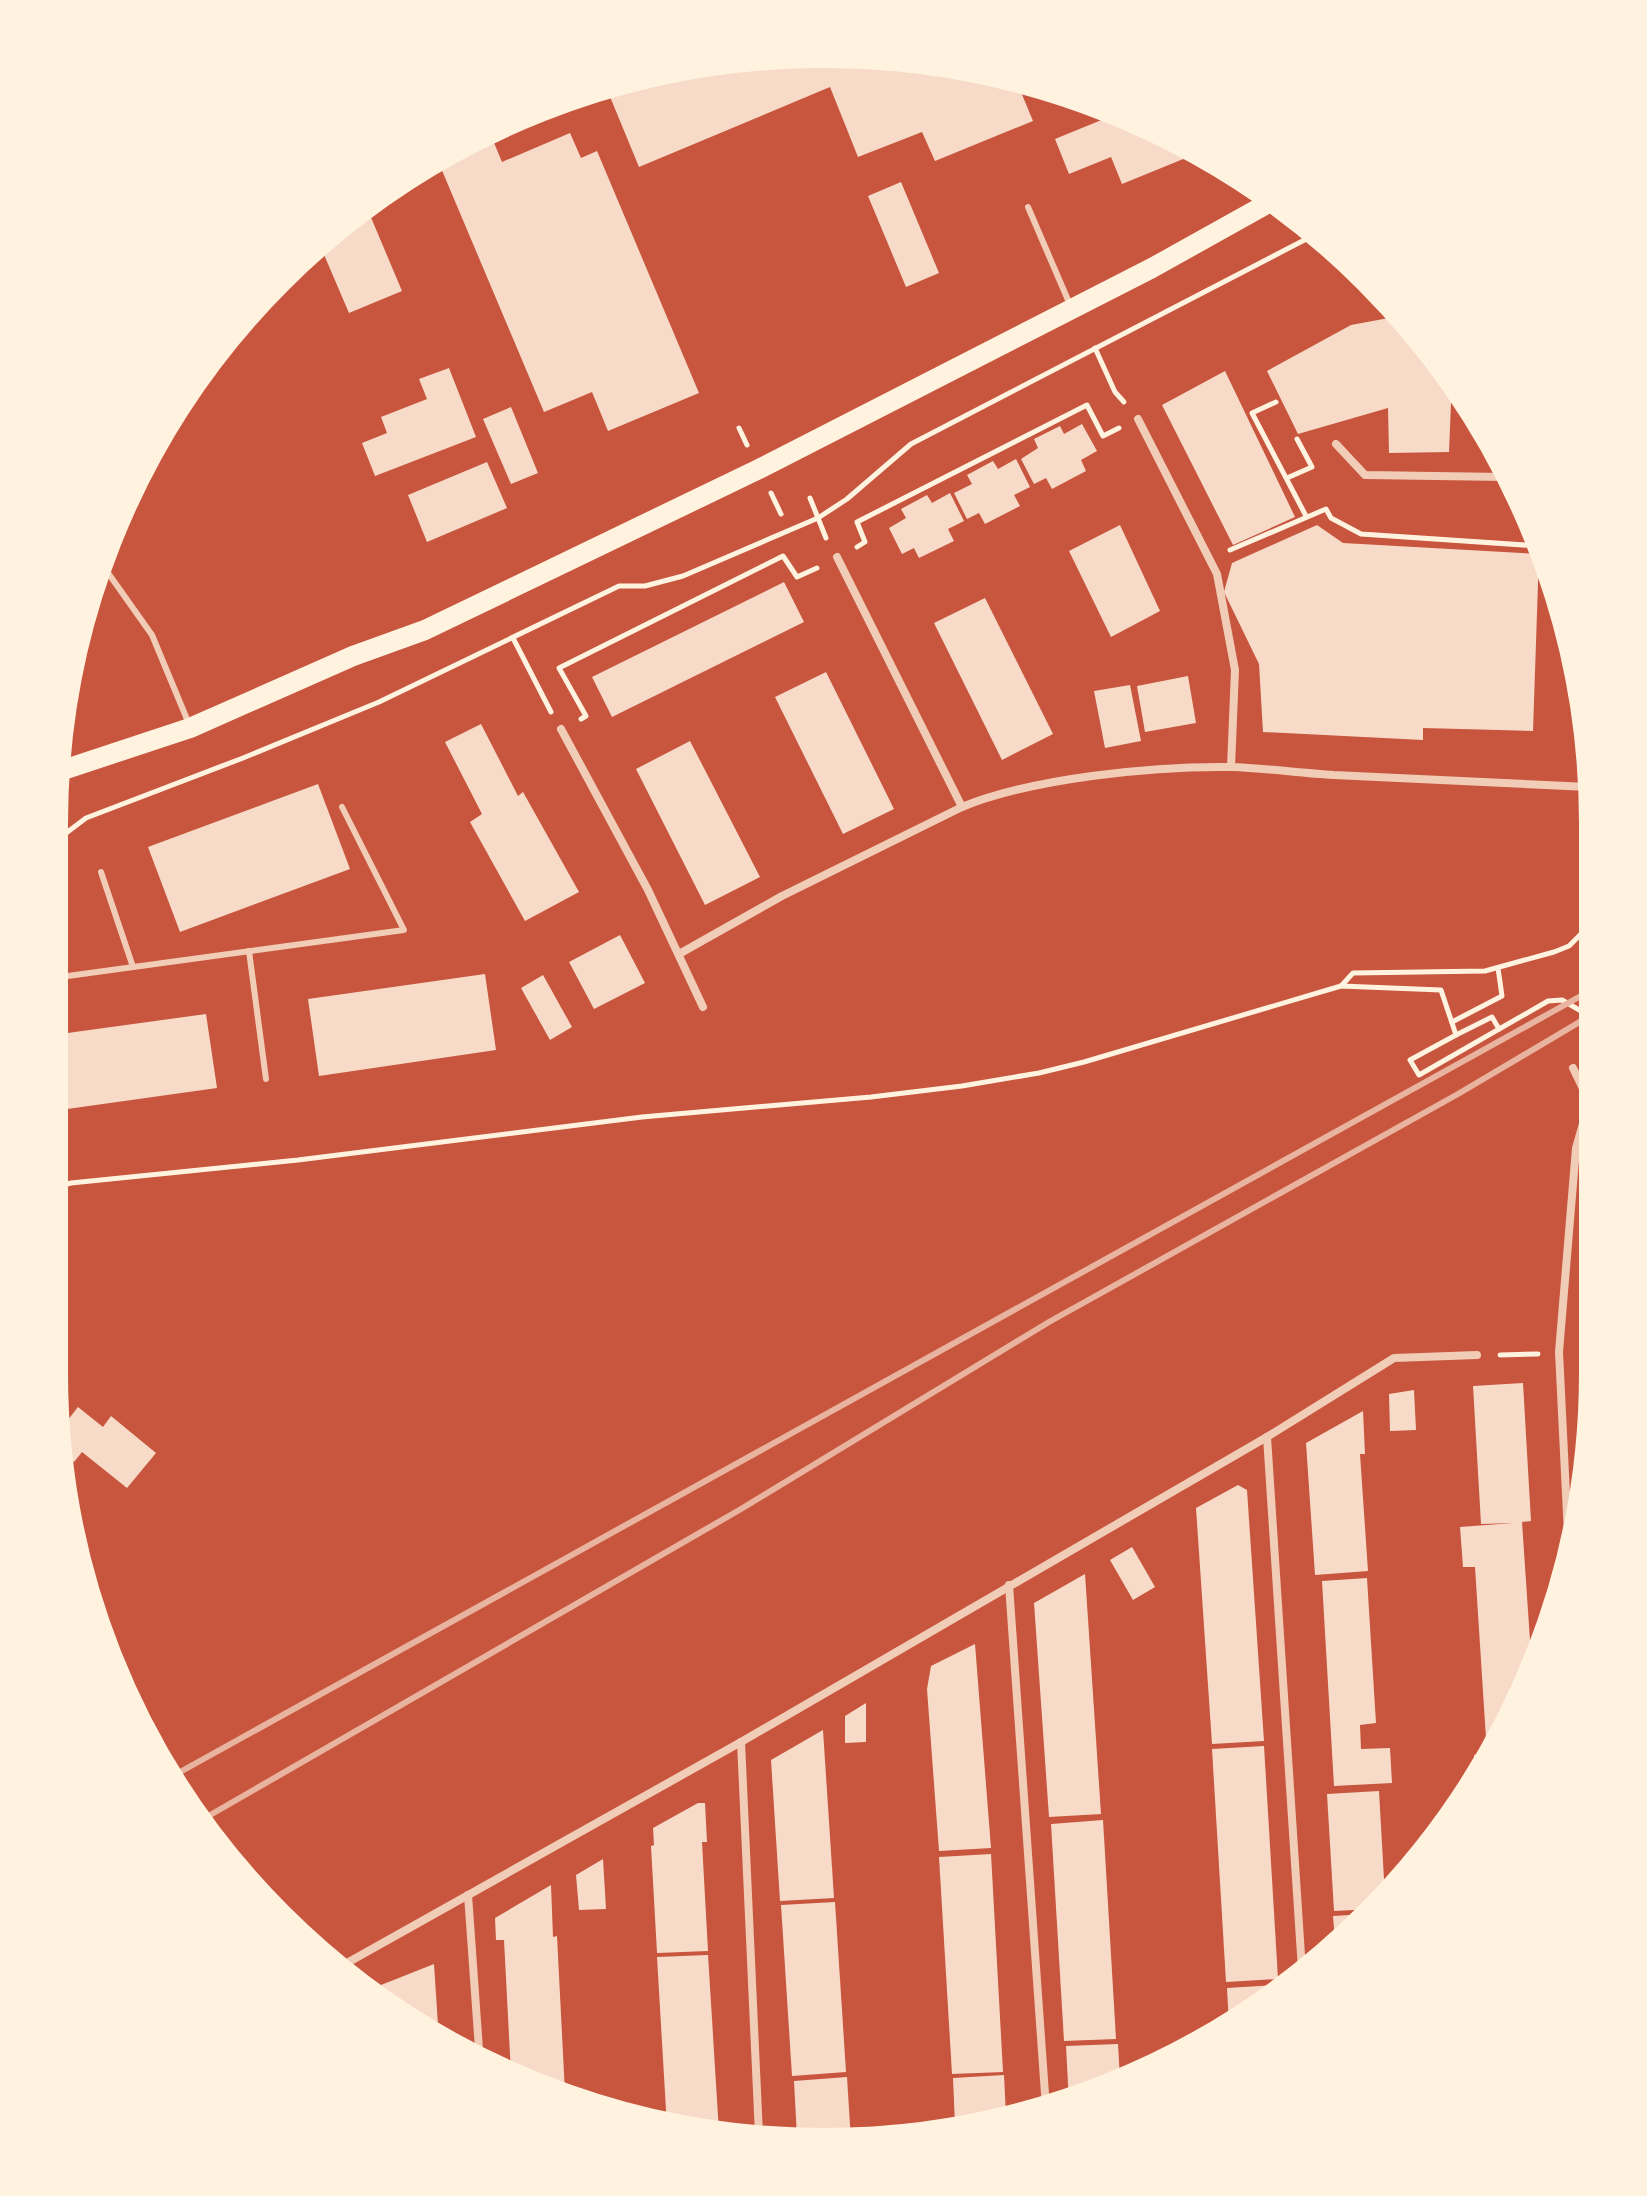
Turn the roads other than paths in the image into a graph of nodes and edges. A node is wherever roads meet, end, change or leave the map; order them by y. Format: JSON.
{"nodes":[{"id":1,"x":1259,"y":204,"type":"edge"},
{"id":2,"x":1028,"y":207,"type":"dead end"},
{"id":3,"x":1071,"y":307,"type":"junction"},
{"id":4,"x":1138,"y":419,"type":"road end"},
{"id":5,"x":1336,"y":444,"type":"dead end"},
{"id":6,"x":1497,"y":477,"type":"edge"},
{"id":7,"x":837,"y":557,"type":"road end"},
{"id":8,"x":109,"y":574,"type":"edge"},
{"id":9,"x":190,"y":728,"type":"junction"},
{"id":10,"x":561,"y":729,"type":"road end"},
{"id":11,"x":1231,"y":767,"type":"junction"},
{"id":12,"x":68,"y":768,"type":"edge"},
{"id":13,"x":1580,"y":787,"type":"edge"},
{"id":14,"x":342,"y":807,"type":"dead end"},
{"id":15,"x":962,"y":807,"type":"junction"},
{"id":16,"x":101,"y":872,"type":"dead end"},
{"id":17,"x":249,"y":951,"type":"junction"},
{"id":18,"x":679,"y":954,"type":"junction"},
{"id":19,"x":133,"y":967,"type":"junction"},
{"id":20,"x":66,"y":976,"type":"edge"},
{"id":21,"x":703,"y":1007,"type":"dead end"},
{"id":22,"x":1573,"y":1068,"type":"dead end"},
{"id":23,"x":266,"y":1079,"type":"dead end"},
{"id":24,"x":1581,"y":1085,"type":"edge"},
{"id":25,"x":1581,"y":1130,"type":"edge"},
{"id":26,"x":1576,"y":1148,"type":"junction"},
{"id":27,"x":1581,"y":1148,"type":"edge"},
{"id":28,"x":1477,"y":1355,"type":"road end"},
{"id":29,"x":1267,"y":1437,"type":"junction"},
{"id":30,"x":1567,"y":1515,"type":"edge"},
{"id":31,"x":1009,"y":1585,"type":"junction"},
{"id":32,"x":741,"y":1742,"type":"junction"},
{"id":33,"x":468,"y":1895,"type":"junction"},
{"id":34,"x":1301,"y":1960,"type":"edge"},
{"id":35,"x":349,"y":1962,"type":"edge"},
{"id":36,"x":479,"y":2047,"type":"edge"},
{"id":37,"x":1045,"y":2096,"type":"edge"},
{"id":38,"x":759,"y":2127,"type":"edge"}],
"edges":[{"from":1,"to":3,"type":"main road"},
{"from":2,"to":3,"type":"lane"},
{"from":3,"to":9,"type":"main road"},
{"from":4,"to":11,"type":"street"},
{"from":5,"to":6,"type":"street"},
{"from":7,"to":15,"type":"street"},
{"from":8,"to":9,"type":"lane"},
{"from":9,"to":12,"type":"main road"},
{"from":10,"to":18,"type":"street"},
{"from":11,"to":13,"type":"street"},
{"from":11,"to":15,"type":"street"},
{"from":14,"to":17,"type":"lane"},
{"from":15,"to":18,"type":"street"},
{"from":16,"to":19,"type":"lane"},
{"from":17,"to":19,"type":"lane"},
{"from":17,"to":23,"type":"lane"},
{"from":18,"to":21,"type":"street"},
{"from":19,"to":20,"type":"lane"},
{"from":22,"to":24,"type":"street"},
{"from":25,"to":26,"type":"street"},
{"from":26,"to":27,"type":"lane"},
{"from":26,"to":30,"type":"street"},
{"from":28,"to":29,"type":"street"},
{"from":29,"to":31,"type":"street"},
{"from":29,"to":34,"type":"street"},
{"from":31,"to":32,"type":"street"},
{"from":31,"to":37,"type":"street"},
{"from":32,"to":33,"type":"street"},
{"from":32,"to":38,"type":"street"},
{"from":33,"to":35,"type":"street"},
{"from":33,"to":36,"type":"street"}]}
